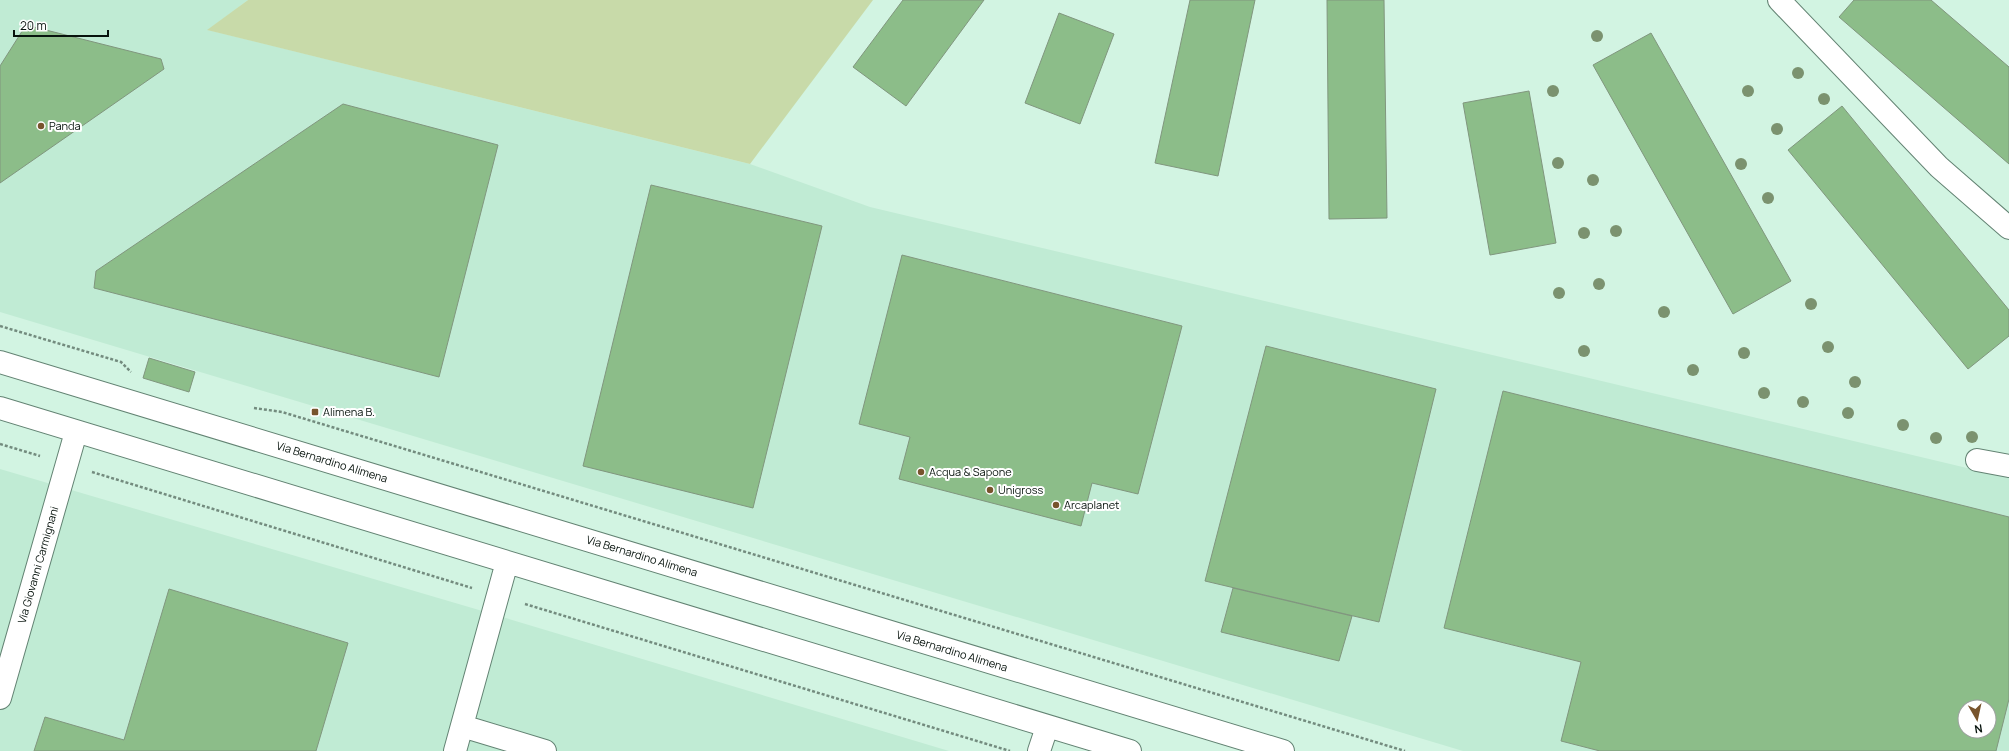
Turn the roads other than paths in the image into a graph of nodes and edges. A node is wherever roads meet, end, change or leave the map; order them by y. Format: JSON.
{"nodes":[{"id":1,"x":1779,"y":0,"type":"edge"},
{"id":2,"x":2009,"y":228,"type":"edge"},
{"id":3,"x":0,"y":362,"type":"edge"},
{"id":4,"x":0,"y":408,"type":"edge"},
{"id":5,"x":76,"y":432,"type":"junction"},
{"id":6,"x":1977,"y":460,"type":"dead end"},
{"id":7,"x":2009,"y":466,"type":"edge"},
{"id":8,"x":507,"y":562,"type":"junction"},
{"id":9,"x":0,"y":698,"type":"edge"},
{"id":10,"x":462,"y":726,"type":"junction"},
{"id":11,"x":1047,"y":727,"type":"junction"},
{"id":12,"x":1088,"y":744,"type":"edge"},
{"id":13,"x":455,"y":751,"type":"edge"},
{"id":14,"x":545,"y":751,"type":"edge"},
{"id":15,"x":1039,"y":751,"type":"edge"},
{"id":16,"x":1130,"y":751,"type":"edge"},
{"id":17,"x":1283,"y":751,"type":"edge"}],
"edges":[{"from":1,"to":2,"type":"street"},
{"from":3,"to":17,"type":"street","name":"Via Bernardino Alimena"},
{"from":4,"to":5,"type":"street"},
{"from":5,"to":8,"type":"street"},
{"from":5,"to":9,"type":"street","name":"Via Giovanni Carmignani"},
{"from":6,"to":7,"type":"street"},
{"from":8,"to":10,"type":"street"},
{"from":8,"to":11,"type":"street"},
{"from":10,"to":13,"type":"street"},
{"from":10,"to":14,"type":"street"},
{"from":11,"to":12,"type":"street"},
{"from":11,"to":15,"type":"street"},
{"from":12,"to":16,"type":"street"}]}
